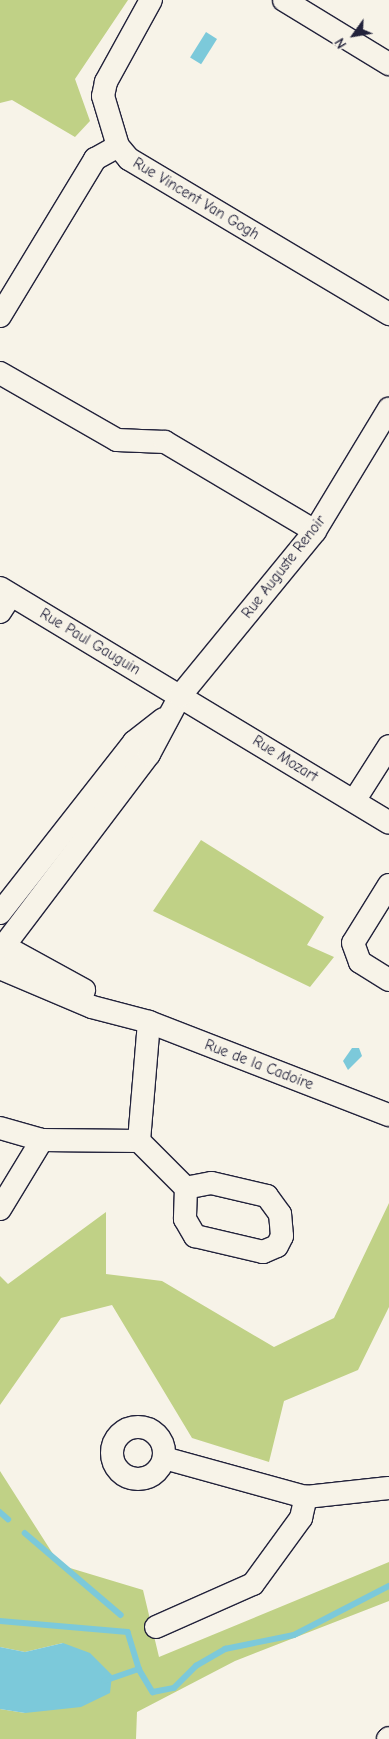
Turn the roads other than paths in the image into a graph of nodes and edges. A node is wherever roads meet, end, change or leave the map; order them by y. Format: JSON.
{"nodes":[{"id":1,"x":151,"y":0,"type":"edge"},
{"id":2,"x":284,"y":0,"type":"edge"},
{"id":3,"x":389,"y":64,"type":"edge"},
{"id":4,"x":118,"y":146,"type":"junction"},
{"id":5,"x":389,"y":314,"type":"edge"},
{"id":6,"x":0,"y":316,"type":"edge"},
{"id":7,"x":0,"y":372,"type":"edge"},
{"id":8,"x":389,"y":409,"type":"edge"},
{"id":9,"x":315,"y":531,"type":"junction"},
{"id":10,"x":4,"y":598,"type":"edge"},
{"id":11,"x":180,"y":696,"type":"junction"},
{"id":12,"x":389,"y":746,"type":"edge"},
{"id":13,"x":354,"y":801,"type":"junction"},
{"id":14,"x":389,"y":823,"type":"edge"},
{"id":15,"x":50,"y":866,"type":"junction"},
{"id":16,"x":389,"y":885,"type":"edge"},
{"id":17,"x":0,"y":913,"type":"edge"},
{"id":18,"x":1,"y":947,"type":"edge"},
{"id":19,"x":0,"y":968,"type":"edge"},
{"id":20,"x":389,"y":980,"type":"edge"},
{"id":21,"x":139,"y":1019,"type":"junction"},
{"id":22,"x":389,"y":1115,"type":"edge"},
{"id":23,"x":0,"y":1128,"type":"edge"},
{"id":24,"x":42,"y":1140,"type":"junction"},
{"id":25,"x":139,"y":1141,"type":"junction"},
{"id":26,"x":186,"y":1188,"type":"dead end"},
{"id":27,"x":0,"y":1209,"type":"edge"},
{"id":28,"x":164,"y":1458,"type":"dead end"},
{"id":29,"x":389,"y":1488,"type":"edge"},
{"id":30,"x":306,"y":1497,"type":"junction"},
{"id":31,"x":156,"y":1627,"type":"dead end"}],
"edges":[{"from":1,"to":4,"type":"street","name":"Rue Vincent Van Gogh"},
{"from":2,"to":3,"type":"street"},
{"from":4,"to":5,"type":"street","name":"Rue Vincent Van Gogh"},
{"from":4,"to":6,"type":"street"},
{"from":7,"to":9,"type":"street"},
{"from":8,"to":9,"type":"street","name":"Rue Auguste Renoir"},
{"from":9,"to":11,"type":"street","name":"Rue Auguste Renoir"},
{"from":10,"to":11,"type":"street","name":"Rue Paul Gauguin"},
{"from":11,"to":13,"type":"street","name":"Rue Mozart"},
{"from":11,"to":15,"type":"street","name":"Rue Auguste Renoir"},
{"from":12,"to":13,"type":"street"},
{"from":13,"to":14,"type":"street","name":"Rue Mozart"},
{"from":15,"to":17,"type":"street","name":"Rue Auguste Renoir"},
{"from":15,"to":18,"type":"street","name":"Rue Auguste Renoir"},
{"from":16,"to":20,"type":"street"},
{"from":18,"to":21,"type":"street","name":"Rue de la Cadoire"},
{"from":19,"to":21,"type":"street","name":"Rue de la Cadoire"},
{"from":21,"to":22,"type":"street","name":"Rue de la Cadoire"},
{"from":21,"to":25,"type":"street"},
{"from":23,"to":24,"type":"street"},
{"from":24,"to":25,"type":"street"},
{"from":24,"to":27,"type":"street"},
{"from":25,"to":26,"type":"street"},
{"from":28,"to":30,"type":"street"},
{"from":29,"to":30,"type":"street"},
{"from":30,"to":31,"type":"street"}]}
